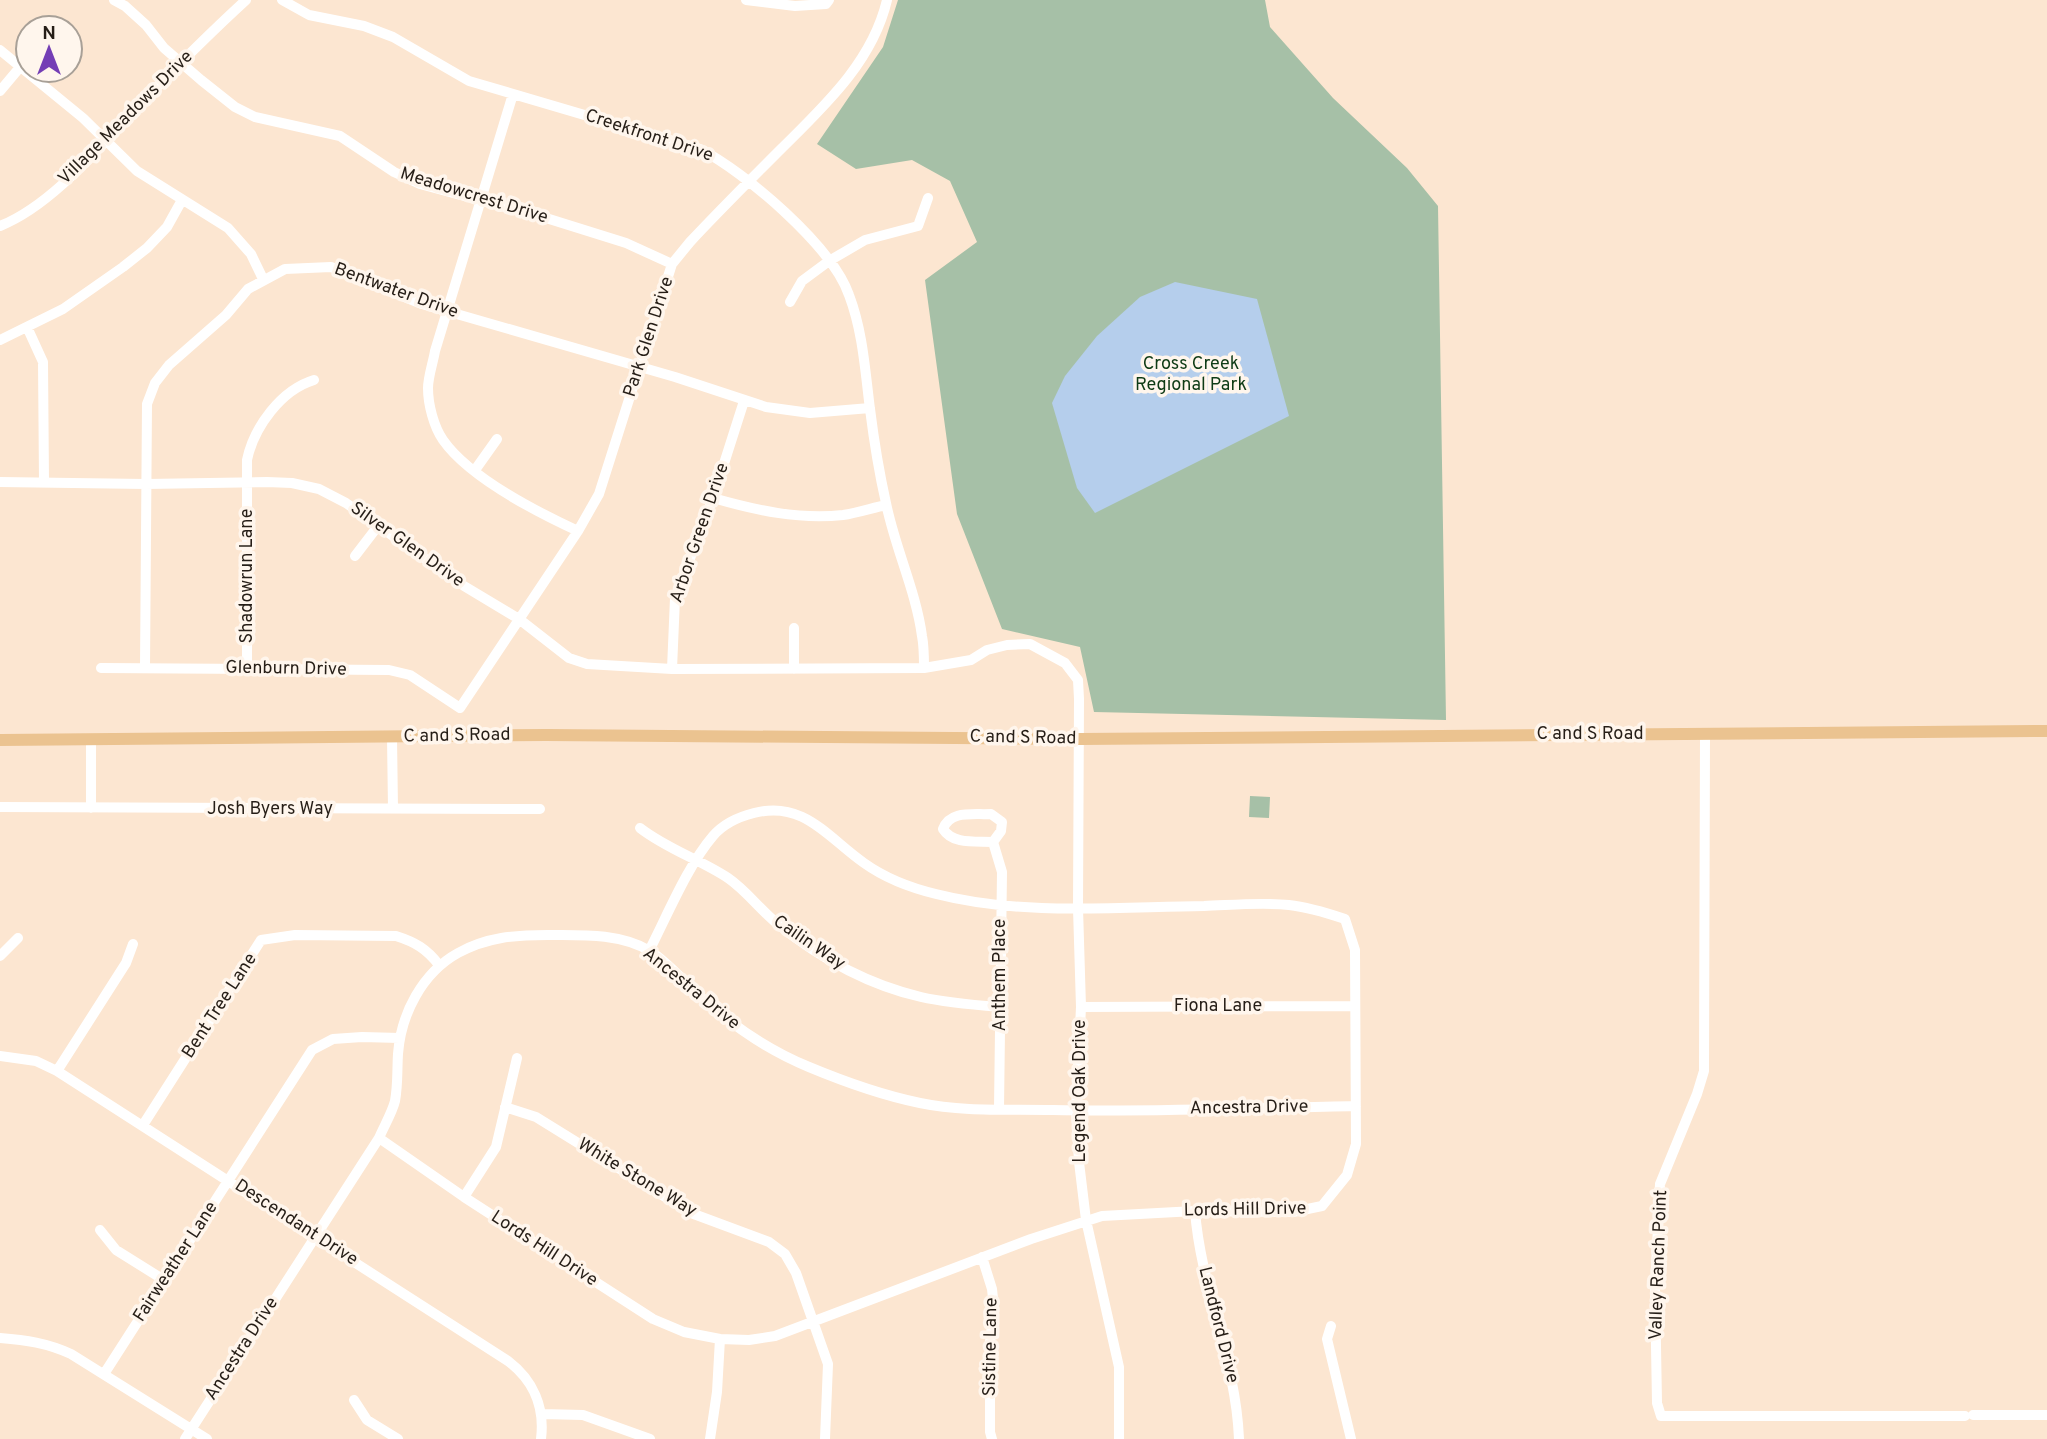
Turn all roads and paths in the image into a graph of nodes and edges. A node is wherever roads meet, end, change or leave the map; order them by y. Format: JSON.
{"nodes":[{"id":1,"x":114,"y":0,"type":"edge"},
{"id":2,"x":246,"y":0,"type":"edge"},
{"id":3,"x":282,"y":0,"type":"edge"},
{"id":4,"x":752,"y":0,"type":"edge"},
{"id":5,"x":829,"y":0,"type":"edge"},
{"id":6,"x":887,"y":0,"type":"edge"},
{"id":7,"x":0,"y":50,"type":"edge"},
{"id":8,"x":14,"y":61,"type":"edge"},
{"id":9,"x":181,"y":63,"type":"junction"},
{"id":10,"x":14,"y":74,"type":"edge"},
{"id":11,"x":42,"y":84,"type":"edge"},
{"id":12,"x":0,"y":91,"type":"edge"},
{"id":13,"x":513,"y":94,"type":"junction"},
{"id":14,"x":106,"y":140,"type":"junction"},
{"id":15,"x":748,"y":182,"type":"junction"},
{"id":16,"x":928,"y":198,"type":"dead end"},
{"id":17,"x":182,"y":200,"type":"junction"},
{"id":18,"x":481,"y":200,"type":"junction"},
{"id":19,"x":0,"y":226,"type":"edge"},
{"id":20,"x":829,"y":261,"type":"junction"},
{"id":21,"x":672,"y":264,"type":"junction"},
{"id":22,"x":263,"y":279,"type":"junction"},
{"id":23,"x":790,"y":302,"type":"dead end"},
{"id":24,"x":449,"y":311,"type":"junction"},
{"id":25,"x":27,"y":327,"type":"junction"},
{"id":26,"x":0,"y":340,"type":"edge"},
{"id":27,"x":639,"y":367,"type":"junction"},
{"id":28,"x":314,"y":380,"type":"dead end"},
{"id":29,"x":744,"y":401,"type":"junction"},
{"id":30,"x":870,"y":408,"type":"junction"},
{"id":31,"x":497,"y":439,"type":"dead end"},
{"id":32,"x":475,"y":470,"type":"junction"},
{"id":33,"x":0,"y":482,"type":"edge"},
{"id":34,"x":44,"y":482,"type":"junction"},
{"id":35,"x":248,"y":483,"type":"junction"},
{"id":36,"x":146,"y":484,"type":"junction"},
{"id":37,"x":713,"y":498,"type":"junction"},
{"id":38,"x":886,"y":505,"type":"junction"},
{"id":39,"x":378,"y":526,"type":"junction"},
{"id":40,"x":578,"y":531,"type":"junction"},
{"id":41,"x":355,"y":556,"type":"dead end"},
{"id":42,"x":519,"y":619,"type":"junction"},
{"id":43,"x":794,"y":628,"type":"dead end"},
{"id":44,"x":101,"y":668,"type":"dead end"},
{"id":45,"x":145,"y":668,"type":"junction"},
{"id":46,"x":672,"y":668,"type":"junction"},
{"id":47,"x":924,"y":668,"type":"junction"},
{"id":48,"x":247,"y":669,"type":"junction"},
{"id":49,"x":794,"y":669,"type":"junction"},
{"id":50,"x":460,"y":708,"type":"joint"},
{"id":51,"x":2047,"y":731,"type":"edge"},
{"id":52,"x":1705,"y":733,"type":"junction"},
{"id":53,"x":392,"y":737,"type":"junction"},
{"id":54,"x":1080,"y":739,"type":"junction"},
{"id":55,"x":0,"y":740,"type":"edge"},
{"id":56,"x":91,"y":740,"type":"junction"},
{"id":57,"x":0,"y":807,"type":"edge"},
{"id":58,"x":91,"y":808,"type":"junction"},
{"id":59,"x":393,"y":809,"type":"junction"},
{"id":60,"x":540,"y":809,"type":"dead end"},
{"id":61,"x":640,"y":828,"type":"dead end"},
{"id":62,"x":993,"y":842,"type":"junction"},
{"id":63,"x":697,"y":859,"type":"junction"},
{"id":64,"x":1001,"y":905,"type":"junction"},
{"id":65,"x":1078,"y":908,"type":"junction"},
{"id":66,"x":18,"y":938,"type":"dead end"},
{"id":67,"x":133,"y":944,"type":"dead end"},
{"id":68,"x":649,"y":951,"type":"junction"},
{"id":69,"x":0,"y":956,"type":"edge"},
{"id":70,"x":439,"y":965,"type":"junction"},
{"id":71,"x":1355,"y":1006,"type":"junction"},
{"id":72,"x":1000,"y":1007,"type":"junction"},
{"id":73,"x":1081,"y":1007,"type":"junction"},
{"id":74,"x":400,"y":1038,"type":"junction"},
{"id":75,"x":0,"y":1056,"type":"edge"},
{"id":76,"x":517,"y":1058,"type":"dead end"},
{"id":77,"x":57,"y":1070,"type":"junction"},
{"id":78,"x":1356,"y":1106,"type":"junction"},
{"id":79,"x":505,"y":1107,"type":"junction"},
{"id":80,"x":999,"y":1109,"type":"junction"},
{"id":81,"x":1076,"y":1110,"type":"junction"},
{"id":82,"x":143,"y":1125,"type":"junction"},
{"id":83,"x":379,"y":1138,"type":"junction"},
{"id":84,"x":228,"y":1180,"type":"junction"},
{"id":85,"x":464,"y":1196,"type":"junction"},
{"id":86,"x":1195,"y":1211,"type":"junction"},
{"id":87,"x":1086,"y":1220,"type":"junction"},
{"id":88,"x":100,"y":1230,"type":"dead end"},
{"id":89,"x":315,"y":1235,"type":"junction"},
{"id":90,"x":982,"y":1257,"type":"junction"},
{"id":91,"x":164,"y":1280,"type":"junction"},
{"id":92,"x":814,"y":1320,"type":"junction"},
{"id":93,"x":1331,"y":1326,"type":"dead end"},
{"id":94,"x":0,"y":1338,"type":"edge"},
{"id":95,"x":720,"y":1339,"type":"junction"},
{"id":96,"x":104,"y":1374,"type":"junction"},
{"id":97,"x":354,"y":1400,"type":"dead end"},
{"id":98,"x":542,"y":1414,"type":"junction"},
{"id":99,"x":2047,"y":1415,"type":"edge"},
{"id":100,"x":191,"y":1429,"type":"junction"},
{"id":101,"x":185,"y":1439,"type":"edge"},
{"id":102,"x":207,"y":1439,"type":"edge"},
{"id":103,"x":398,"y":1439,"type":"edge"},
{"id":104,"x":541,"y":1439,"type":"edge"},
{"id":105,"x":650,"y":1439,"type":"edge"},
{"id":106,"x":710,"y":1439,"type":"edge"},
{"id":107,"x":825,"y":1439,"type":"edge"},
{"id":108,"x":992,"y":1439,"type":"edge"},
{"id":109,"x":1119,"y":1439,"type":"edge"},
{"id":110,"x":1239,"y":1439,"type":"edge"},
{"id":111,"x":1351,"y":1439,"type":"edge"}],
"edges":[{"from":1,"to":9,"type":"street","name":"Meadowcrest Drive"},
{"from":2,"to":9,"type":"street","name":"Village Meadows Drive"},
{"from":3,"to":13,"type":"street","name":"Creekfront Drive"},
{"from":4,"to":5,"type":"street"},
{"from":6,"to":15,"type":"street","name":"Park Glen Drive"},
{"from":7,"to":8,"type":"street"},
{"from":9,"to":14,"type":"street","name":"Village Meadows Drive"},
{"from":9,"to":18,"type":"street","name":"Meadowcrest Drive"},
{"from":10,"to":12,"type":"street"},
{"from":11,"to":14,"type":"street"},
{"from":13,"to":15,"type":"street","name":"Creekfront Drive"},
{"from":13,"to":18,"type":"street"},
{"from":14,"to":17,"type":"street"},
{"from":14,"to":19,"type":"street","name":"Village Meadows Drive"},
{"from":15,"to":20,"type":"street","name":"Creekfront Drive"},
{"from":15,"to":21,"type":"street","name":"Park Glen Drive"},
{"from":16,"to":20,"type":"street"},
{"from":17,"to":22,"type":"street"},
{"from":17,"to":25,"type":"street"},
{"from":18,"to":21,"type":"street","name":"Meadowcrest Drive"},
{"from":18,"to":24,"type":"street"},
{"from":20,"to":23,"type":"street"},
{"from":20,"to":30,"type":"street","name":"Creekfront Drive"},
{"from":21,"to":27,"type":"street","name":"Park Glen Drive"},
{"from":22,"to":24,"type":"street","name":"Bentwater Drive"},
{"from":22,"to":36,"type":"street","name":"Bentwater Drive"},
{"from":24,"to":27,"type":"street","name":"Bentwater Drive"},
{"from":24,"to":32,"type":"street"},
{"from":25,"to":26,"type":"street"},
{"from":25,"to":34,"type":"street"},
{"from":27,"to":29,"type":"street","name":"Bentwater Drive"},
{"from":27,"to":40,"type":"street","name":"Park Glen Drive"},
{"from":28,"to":35,"type":"street","name":"Shadowrun Lane"},
{"from":29,"to":30,"type":"street","name":"Bentwater Drive"},
{"from":29,"to":37,"type":"street","name":"Arbor Green Drive"},
{"from":30,"to":38,"type":"street","name":"Creekfront Drive"},
{"from":31,"to":32,"type":"street"},
{"from":32,"to":40,"type":"street"},
{"from":33,"to":34,"type":"street","name":"Silver Glen Drive"},
{"from":34,"to":36,"type":"street","name":"Silver Glen Drive"},
{"from":35,"to":36,"type":"street","name":"Silver Glen Drive"},
{"from":35,"to":39,"type":"street","name":"Silver Glen Drive"},
{"from":35,"to":48,"type":"street","name":"Shadowrun Lane"},
{"from":36,"to":45,"type":"street","name":"Bentwater Drive"},
{"from":37,"to":38,"type":"street"},
{"from":37,"to":46,"type":"street","name":"Arbor Green Drive"},
{"from":38,"to":47,"type":"street","name":"Creekfront Drive"},
{"from":39,"to":41,"type":"street"},
{"from":39,"to":42,"type":"street","name":"Silver Glen Drive"},
{"from":40,"to":42,"type":"street","name":"Park Glen Drive"},
{"from":42,"to":46,"type":"street","name":"Silver Glen Drive"},
{"from":42,"to":50,"type":"street","name":"Park Glen Drive"},
{"from":43,"to":49,"type":"street"},
{"from":44,"to":45,"type":"street","name":"Glenburn Drive"},
{"from":45,"to":48,"type":"street","name":"Glenburn Drive"},
{"from":46,"to":49,"type":"street","name":"Silver Glen Drive"},
{"from":47,"to":49,"type":"street","name":"Silver Glen Drive"},
{"from":47,"to":54,"type":"street","name":"Silver Glen Drive"},
{"from":48,"to":50,"type":"street","name":"Glenburn Drive"},
{"from":51,"to":52,"type":"main road","name":"C and S Road"},
{"from":52,"to":54,"type":"main road","name":"C and S Road"},
{"from":52,"to":99,"type":"street","name":"Valley Ranch Point"},
{"from":53,"to":54,"type":"main road","name":"C and S Road"},
{"from":53,"to":56,"type":"main road","name":"C and S Road"},
{"from":53,"to":59,"type":"street"},
{"from":54,"to":65,"type":"street","name":"Legend Oak Drive"},
{"from":55,"to":56,"type":"main road","name":"C and S Road"},
{"from":56,"to":58,"type":"street"},
{"from":57,"to":58,"type":"street","name":"Josh Byers Way"},
{"from":58,"to":59,"type":"street","name":"Josh Byers Way"},
{"from":59,"to":60,"type":"street","name":"Josh Byers Way"},
{"from":61,"to":63,"type":"street","name":"Cailin Way"},
{"from":62,"to":62,"type":"street","name":"Anthem Place"},
{"from":62,"to":64,"type":"street","name":"Anthem Place"},
{"from":63,"to":64,"type":"street"},
{"from":63,"to":68,"type":"street"},
{"from":63,"to":72,"type":"street","name":"Cailin Way"},
{"from":64,"to":65,"type":"street"},
{"from":64,"to":72,"type":"street","name":"Anthem Place"},
{"from":65,"to":71,"type":"street","name":"Lords Hill Drive"},
{"from":65,"to":73,"type":"street","name":"Legend Oak Drive"},
{"from":66,"to":69,"type":"street"},
{"from":67,"to":77,"type":"street"},
{"from":68,"to":70,"type":"street","name":"Ancestra Drive"},
{"from":68,"to":80,"type":"street","name":"Ancestra Drive"},
{"from":70,"to":74,"type":"street","name":"Ancestra Drive"},
{"from":70,"to":82,"type":"street","name":"Bent Tree Lane"},
{"from":71,"to":73,"type":"street","name":"Fiona Lane"},
{"from":71,"to":78,"type":"street","name":"Lords Hill Drive"},
{"from":72,"to":80,"type":"street","name":"Anthem Place"},
{"from":73,"to":81,"type":"street","name":"Legend Oak Drive"},
{"from":74,"to":83,"type":"street","name":"Ancestra Drive"},
{"from":74,"to":84,"type":"street","name":"Fairweather Lane"},
{"from":75,"to":77,"type":"street","name":"Descendant Drive"},
{"from":76,"to":79,"type":"street"},
{"from":77,"to":82,"type":"street","name":"Descendant Drive"},
{"from":78,"to":81,"type":"street","name":"Ancestra Drive"},
{"from":78,"to":86,"type":"street","name":"Lords Hill Drive"},
{"from":79,"to":85,"type":"street"},
{"from":79,"to":92,"type":"street","name":"White Stone Way"},
{"from":80,"to":81,"type":"street","name":"Ancestra Drive"},
{"from":81,"to":87,"type":"street","name":"Legend Oak Drive"},
{"from":82,"to":84,"type":"street","name":"Descendant Drive"},
{"from":83,"to":85,"type":"street","name":"Lords Hill Drive"},
{"from":83,"to":89,"type":"street","name":"Ancestra Drive"},
{"from":84,"to":89,"type":"street","name":"Descendant Drive"},
{"from":84,"to":91,"type":"street","name":"Fairweather Lane"},
{"from":85,"to":95,"type":"street","name":"Lords Hill Drive"},
{"from":86,"to":87,"type":"street","name":"Lords Hill Drive"},
{"from":86,"to":110,"type":"street","name":"Landford Drive"},
{"from":87,"to":90,"type":"street","name":"Lords Hill Drive"},
{"from":87,"to":109,"type":"street","name":"Legend Oak Drive"},
{"from":88,"to":91,"type":"street"},
{"from":89,"to":98,"type":"street","name":"Descendant Drive"},
{"from":89,"to":100,"type":"street","name":"Ancestra Drive"},
{"from":90,"to":92,"type":"street","name":"Lords Hill Drive"},
{"from":90,"to":108,"type":"street","name":"Sistine Lane"},
{"from":91,"to":96,"type":"street","name":"Fairweather Lane"},
{"from":92,"to":95,"type":"street","name":"Lords Hill Drive"},
{"from":92,"to":107,"type":"street","name":"White Stone Way"},
{"from":93,"to":111,"type":"street"},
{"from":94,"to":96,"type":"street"},
{"from":95,"to":106,"type":"street"},
{"from":96,"to":100,"type":"street"},
{"from":97,"to":103,"type":"street"},
{"from":98,"to":104,"type":"street","name":"Descendant Drive"},
{"from":98,"to":105,"type":"street"},
{"from":100,"to":101,"type":"street","name":"Ancestra Drive"},
{"from":100,"to":102,"type":"street"}]}
